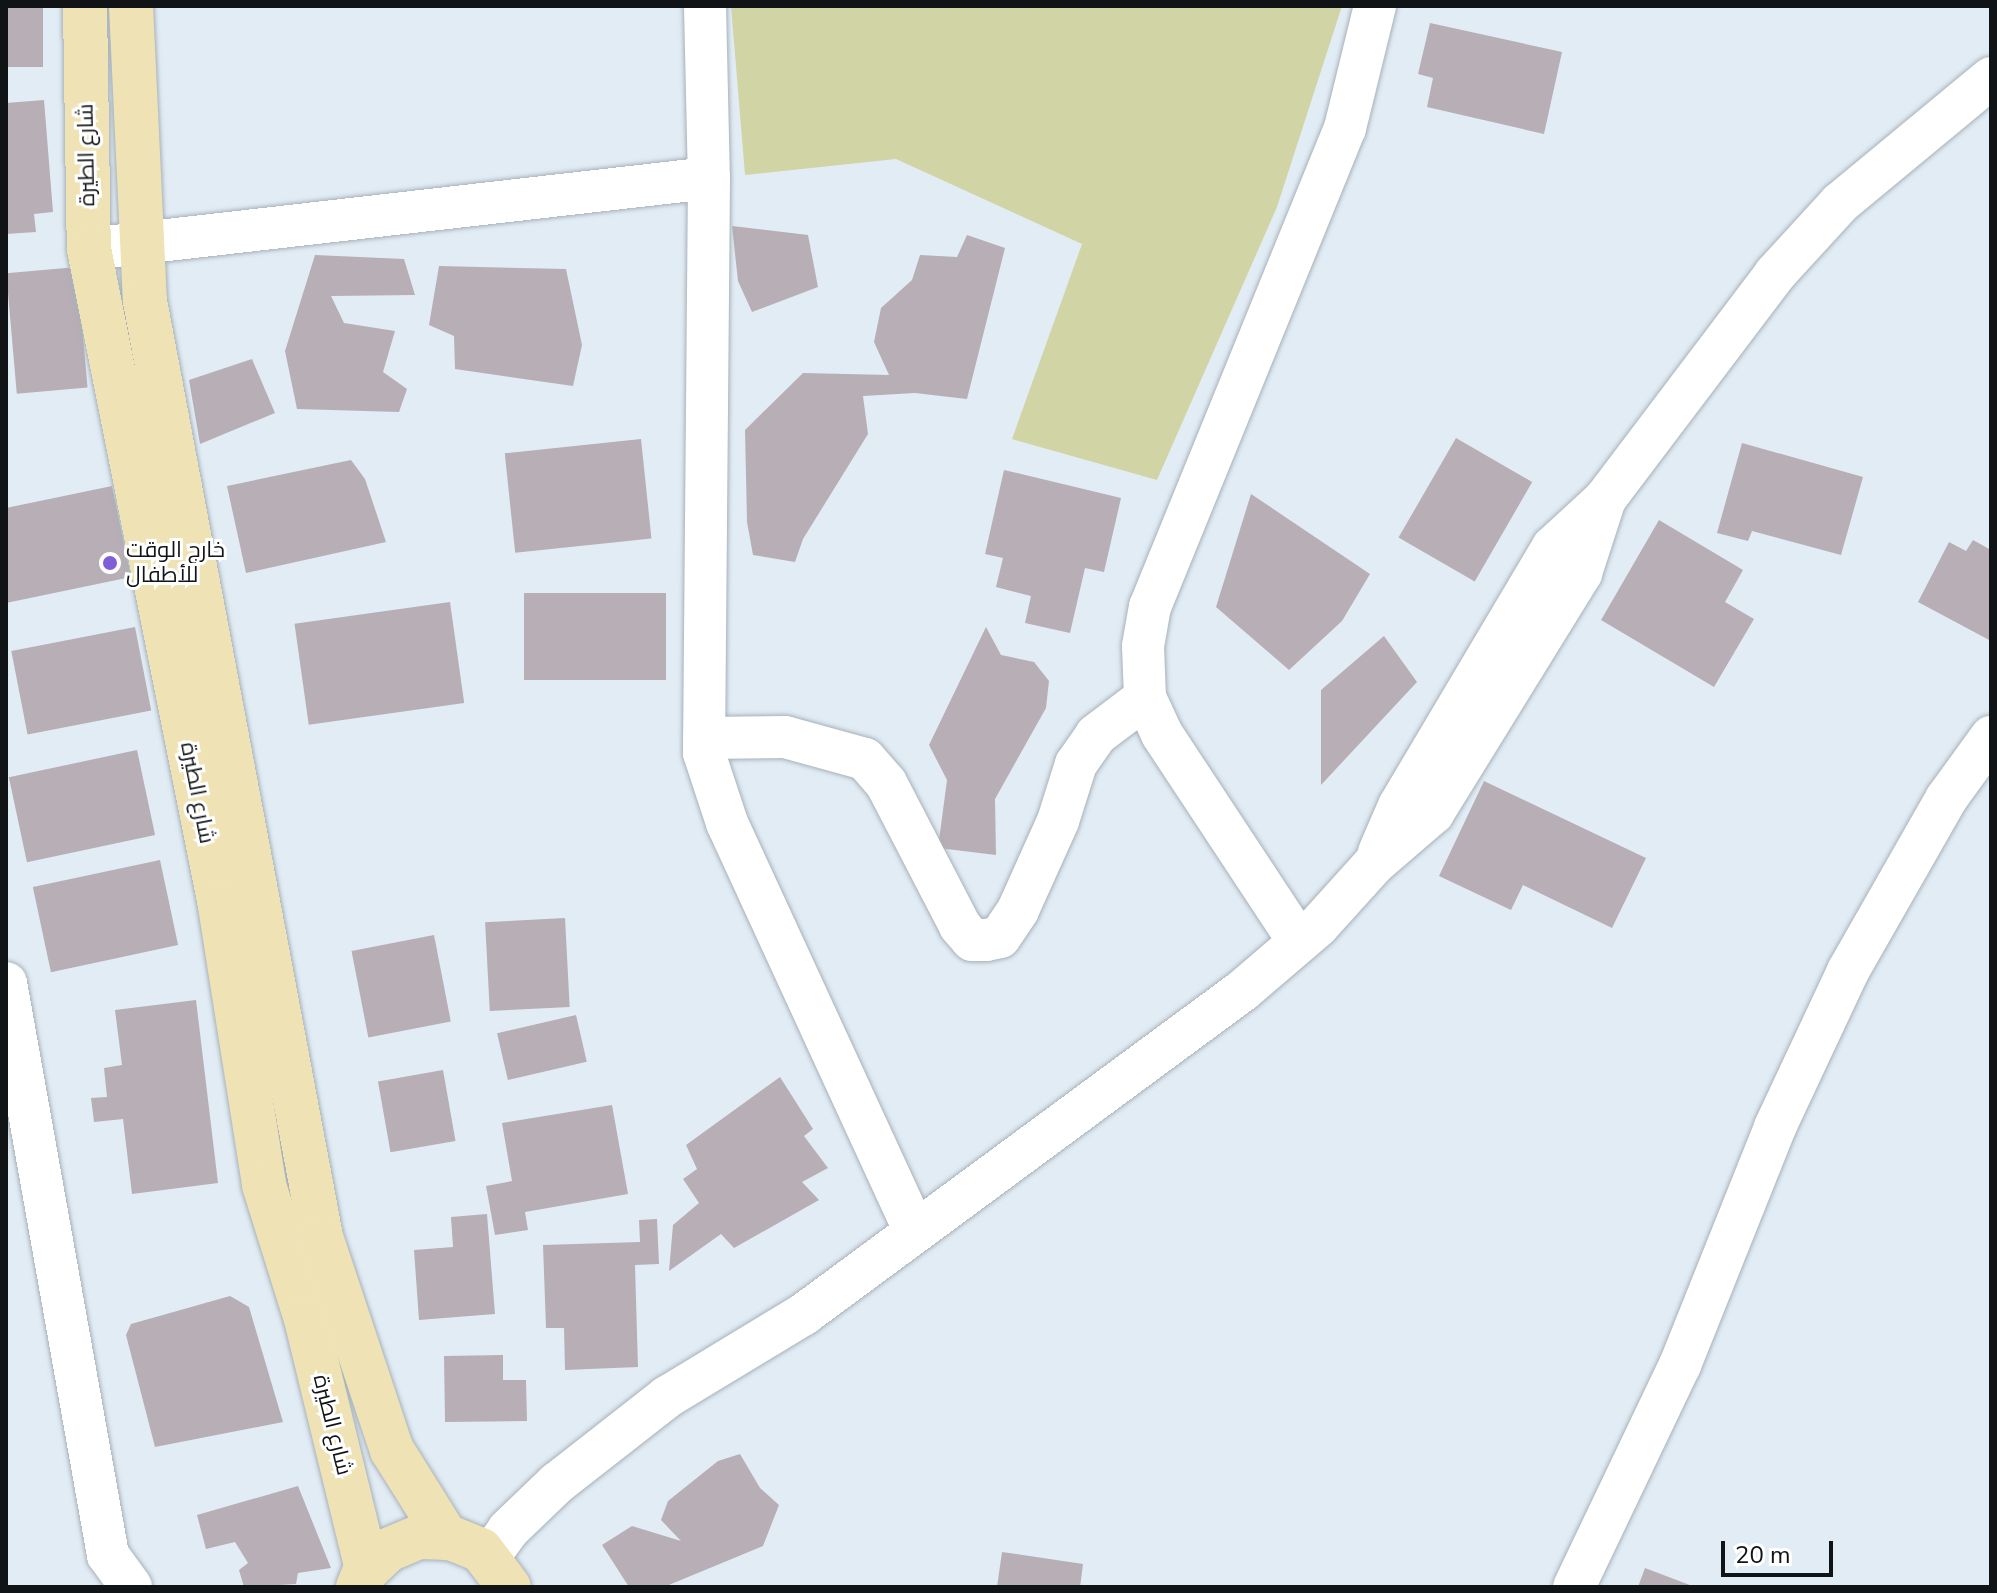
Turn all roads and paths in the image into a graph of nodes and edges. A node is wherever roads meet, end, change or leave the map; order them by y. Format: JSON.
{"nodes":[{"id":1,"x":85,"y":6,"type":"edge"},
{"id":2,"x":131,"y":6,"type":"edge"},
{"id":3,"x":705,"y":6,"type":"edge"},
{"id":4,"x":1375,"y":6,"type":"edge"},
{"id":5,"x":1991,"y":78,"type":"edge"},
{"id":6,"x":709,"y":178,"type":"junction"},
{"id":7,"x":141,"y":241,"type":"junction"},
{"id":8,"x":89,"y":249,"type":"junction"},
{"id":9,"x":1145,"y":698,"type":"junction"},
{"id":10,"x":1991,"y":737,"type":"edge"},
{"id":11,"x":704,"y":738,"type":"junction"},
{"id":12,"x":1299,"y":942,"type":"junction"},
{"id":13,"x":6,"y":983,"type":"edge"},
{"id":14,"x":915,"y":1231,"type":"junction"},
{"id":15,"x":447,"y":1538,"type":"junction"},
{"id":16,"x":498,"y":1572,"type":"edge"},
{"id":17,"x":363,"y":1579,"type":"edge"},
{"id":18,"x":131,"y":1587,"type":"edge"},
{"id":19,"x":1574,"y":1587,"type":"edge"}],
"edges":[{"from":1,"to":8,"type":"main road","name":"شارع الطيرة"},
{"from":2,"to":7,"type":"main road","name":"شارع الطيرة"},
{"from":3,"to":6,"type":"street"},
{"from":4,"to":9,"type":"street"},
{"from":5,"to":12,"type":"street"},
{"from":6,"to":7,"type":"street"},
{"from":6,"to":11,"type":"street"},
{"from":7,"to":8,"type":"street"},
{"from":7,"to":15,"type":"main road","name":"شارع الطيرة"},
{"from":8,"to":17,"type":"main road","name":"شارع الطيرة"},
{"from":9,"to":11,"type":"street"},
{"from":9,"to":12,"type":"street"},
{"from":10,"to":19,"type":"street"},
{"from":11,"to":14,"type":"street"},
{"from":12,"to":14,"type":"street"},
{"from":13,"to":18,"type":"street"},
{"from":14,"to":16,"type":"street"},
{"from":15,"to":16,"type":"main road"},
{"from":15,"to":17,"type":"main road"}]}
